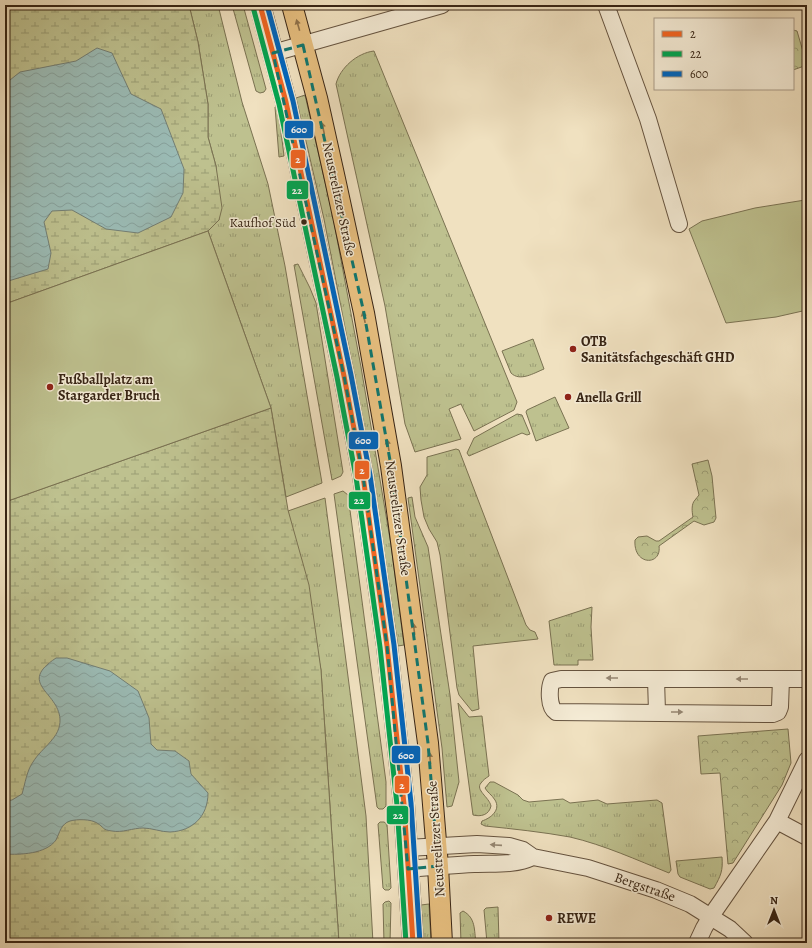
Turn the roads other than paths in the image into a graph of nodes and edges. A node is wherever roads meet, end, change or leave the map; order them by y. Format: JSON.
{"nodes":[{"id":1,"x":260,"y":5,"type":"edge"},
{"id":2,"x":292,"y":5,"type":"edge"},
{"id":3,"x":442,"y":5,"type":"edge"},
{"id":4,"x":606,"y":5,"type":"edge"},
{"id":5,"x":303,"y":45,"type":"junction"},
{"id":6,"x":273,"y":53,"type":"junction"},
{"id":7,"x":678,"y":224,"type":"dead end"},
{"id":8,"x":656,"y":679,"type":"junction"},
{"id":9,"x":780,"y":679,"type":"junction"},
{"id":10,"x":807,"y":679,"type":"edge"},
{"id":11,"x":657,"y":712,"type":"junction"},
{"id":12,"x":807,"y":760,"type":"edge"},
{"id":13,"x":777,"y":821,"type":"junction"},
{"id":14,"x":807,"y":837,"type":"edge"},
{"id":15,"x":437,"y":846,"type":"junction"},
{"id":16,"x":407,"y":848,"type":"junction"},
{"id":17,"x":533,"y":857,"type":"junction"},
{"id":18,"x":438,"y":866,"type":"junction"},
{"id":19,"x":408,"y":869,"type":"junction"},
{"id":20,"x":711,"y":916,"type":"junction"},
{"id":21,"x":413,"y":943,"type":"edge"},
{"id":22,"x":442,"y":943,"type":"edge"},
{"id":23,"x":697,"y":943,"type":"edge"},
{"id":24,"x":745,"y":943,"type":"edge"}],
"edges":[{"from":1,"to":6,"type":"main road","name":"Neustrelitzer Straße"},
{"from":5,"to":2,"type":"main road","name":"Neustrelitzer Straße","one_way":true},
{"from":3,"to":5,"type":"street"},
{"from":4,"to":7,"type":"street"},
{"from":5,"to":6,"type":"street"},
{"from":15,"to":5,"type":"main road","name":"Neustrelitzer Straße","one_way":true},
{"from":6,"to":16,"type":"main road","name":"Neustrelitzer Straße"},
{"from":9,"to":8,"type":"street","one_way":true},
{"from":8,"to":11,"type":"street"},
{"from":8,"to":11,"type":"street","one_way":true},
{"from":9,"to":10,"type":"street"},
{"from":11,"to":9,"type":"street","one_way":true},
{"from":12,"to":13,"type":"street"},
{"from":13,"to":14,"type":"street"},
{"from":13,"to":20,"type":"street"},
{"from":15,"to":16,"type":"street","name":"Bergstraße"},
{"from":17,"to":15,"type":"street","name":"Bergstraße","one_way":true},
{"from":15,"to":18,"type":"main road","name":"Neustrelitzer Straße"},
{"from":16,"to":19,"type":"main road","name":"Neustrelitzer Straße"},
{"from":17,"to":18,"type":"street","name":"Bergstraße"},
{"from":17,"to":20,"type":"street","name":"Bergstraße"},
{"from":18,"to":19,"type":"street","name":"Bergstraße"},
{"from":18,"to":22,"type":"main road","name":"Neustrelitzer Straße"},
{"from":19,"to":21,"type":"main road","name":"Neustrelitzer Straße"},
{"from":20,"to":23,"type":"street"},
{"from":20,"to":24,"type":"street","name":"Bergstraße"}]}
